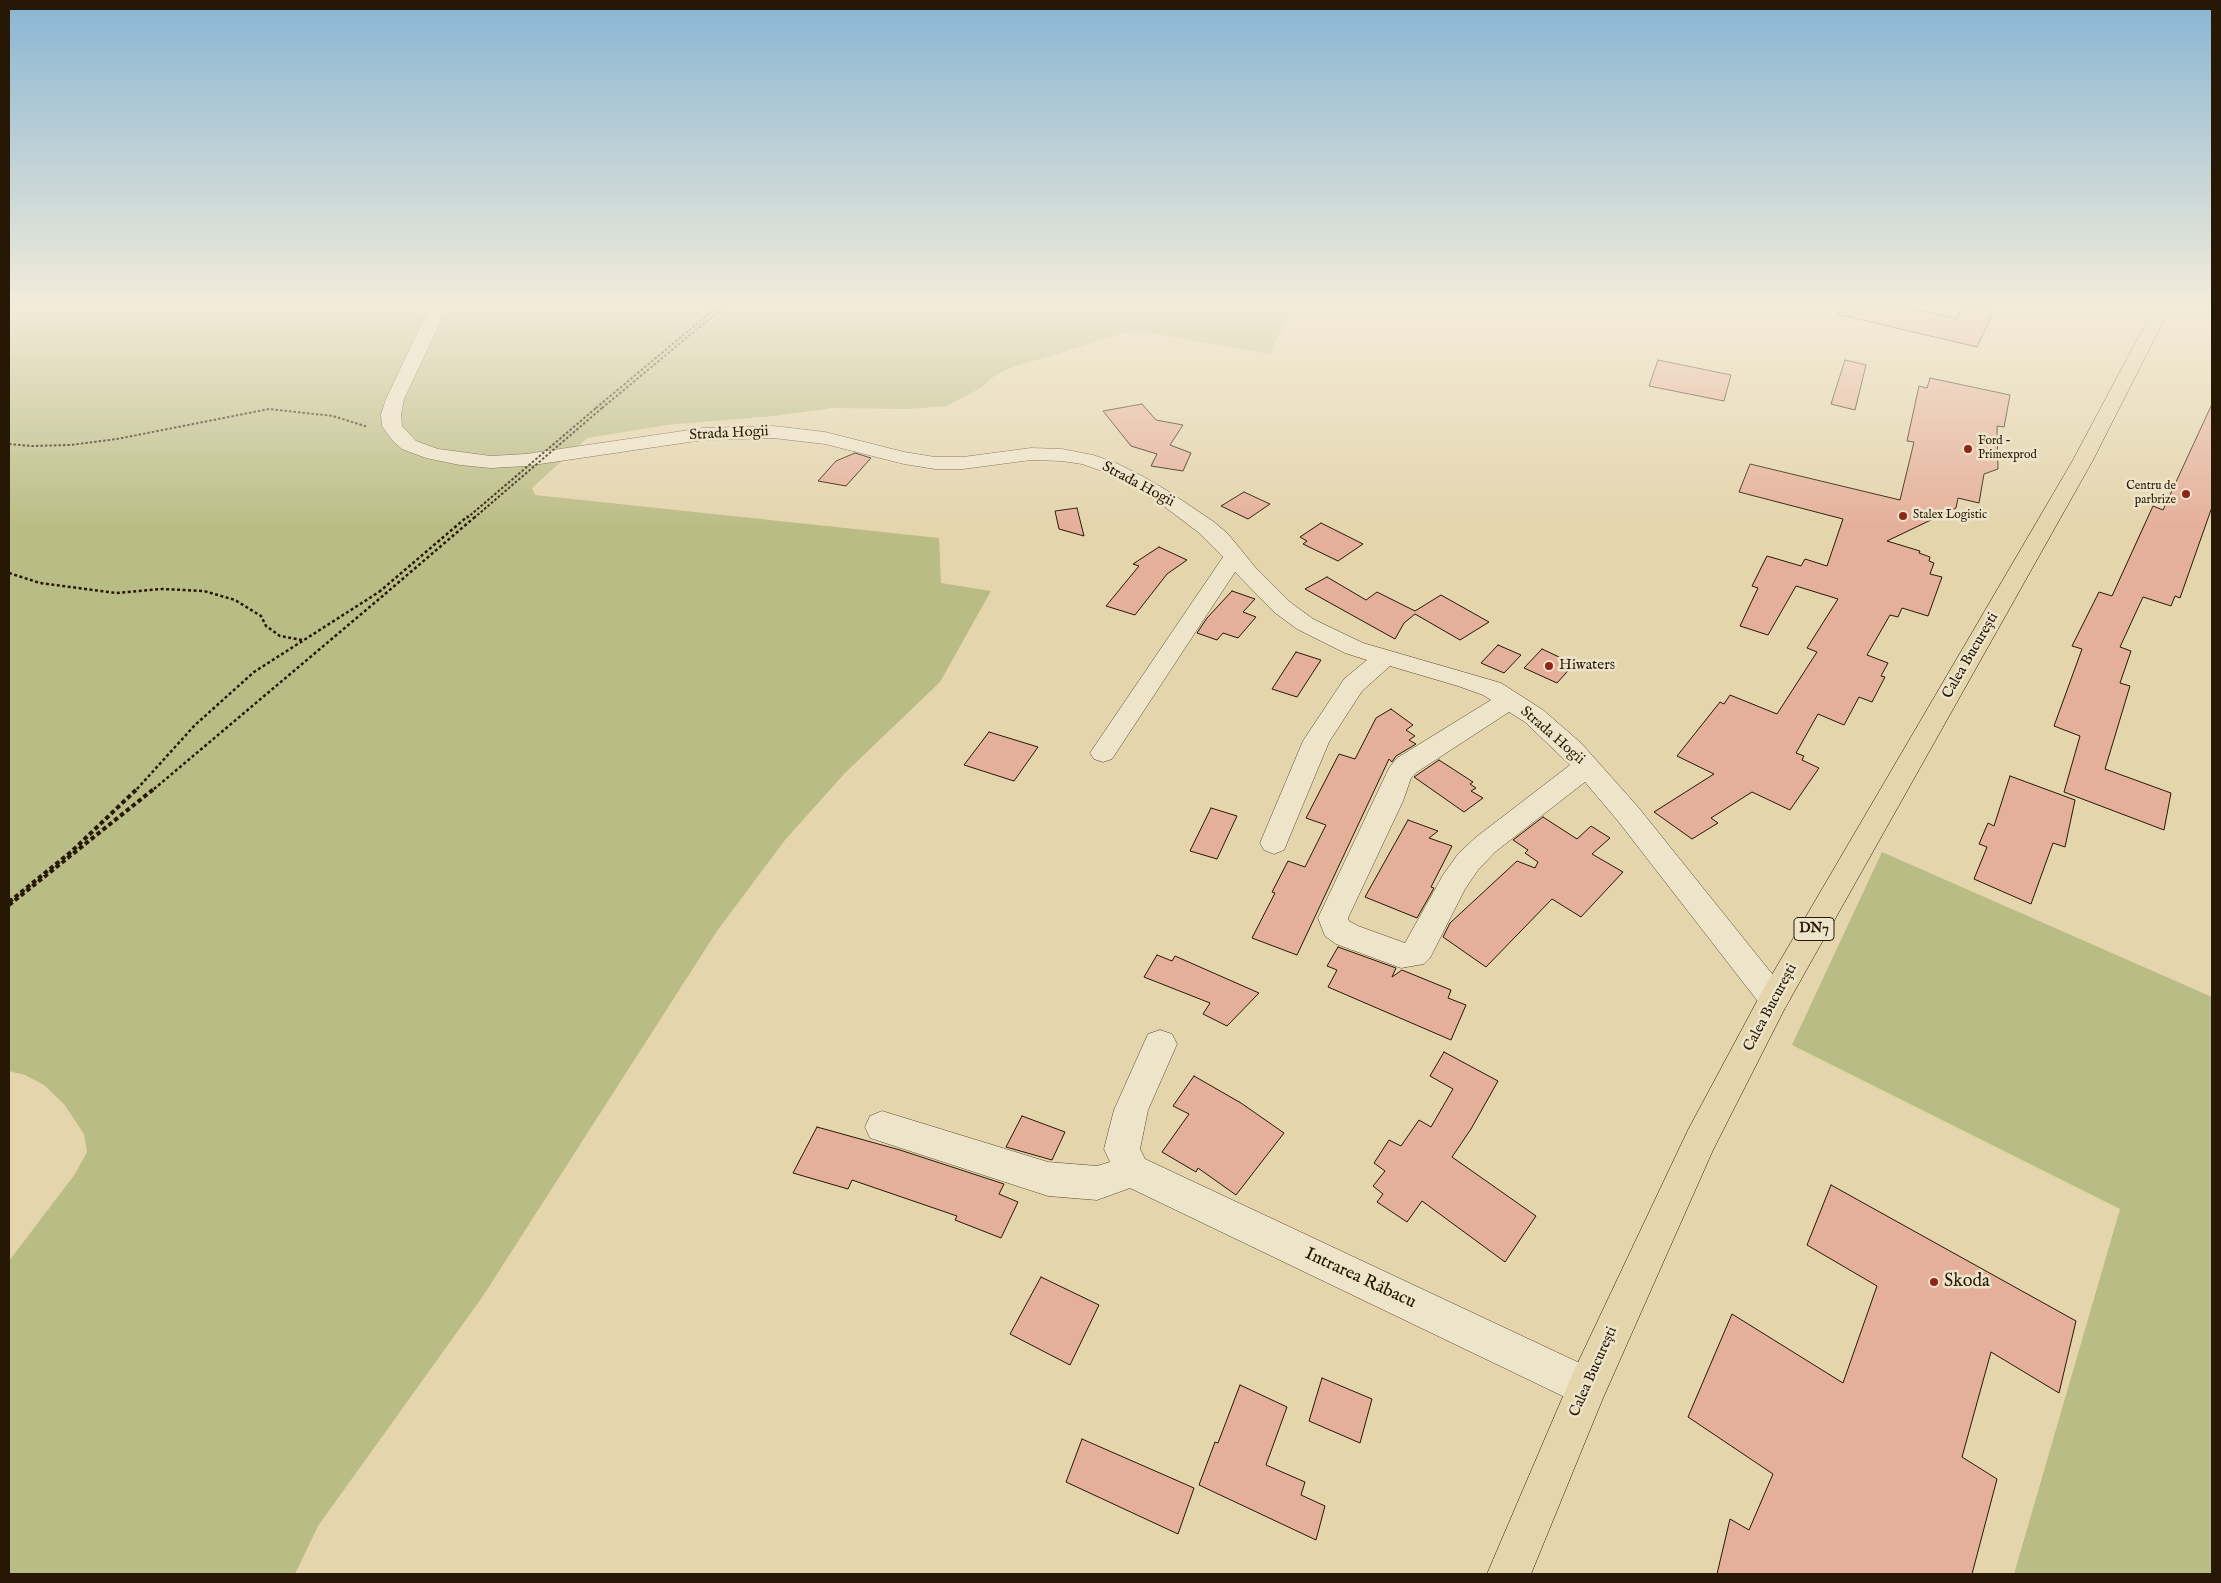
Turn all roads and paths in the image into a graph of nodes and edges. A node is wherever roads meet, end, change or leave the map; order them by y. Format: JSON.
{"nodes":[{"id":1,"x":404,"y":380,"type":"edge"},
{"id":2,"x":630,"y":380,"type":"edge"},
{"id":3,"x":636,"y":380,"type":"edge"},
{"id":4,"x":2124,"y":380,"type":"edge"},
{"id":5,"x":399,"y":436,"type":"junction"},
{"id":6,"x":9,"y":444,"type":"edge"},
{"id":7,"x":1235,"y":556,"type":"junction"},
{"id":8,"x":9,"y":573,"type":"edge"},
{"id":9,"x":302,"y":640,"type":"junction"},
{"id":10,"x":1384,"y":658,"type":"junction"},
{"id":11,"x":1509,"y":700,"type":"junction"},
{"id":12,"x":1103,"y":753,"type":"dead end"},
{"id":13,"x":1587,"y":766,"type":"junction"},
{"id":14,"x":1274,"y":843,"type":"dead end"},
{"id":15,"x":9,"y":903,"type":"edge"},
{"id":16,"x":1774,"y":999,"type":"junction"},
{"id":17,"x":1160,"y":1044,"type":"dead end"},
{"id":18,"x":882,"y":1128,"type":"dead end"},
{"id":19,"x":1132,"y":1171,"type":"junction"},
{"id":20,"x":1587,"y":1387,"type":"junction"},
{"id":21,"x":1509,"y":1574,"type":"edge"}],
"edges":[{"from":1,"to":5,"type":"street"},
{"from":2,"to":9,"type":"path","bridge":true},
{"from":3,"to":15,"type":"path","bridge":true},
{"from":4,"to":16,"type":"highway","name":"Calea București","number":"DN7"},
{"from":5,"to":6,"type":"path"},
{"from":5,"to":7,"type":"street","name":"Strada Hogii"},
{"from":7,"to":10,"type":"street","name":"Strada Hogii"},
{"from":7,"to":12,"type":"street"},
{"from":8,"to":9,"type":"path"},
{"from":9,"to":15,"type":"path"},
{"from":10,"to":11,"type":"street","name":"Strada Hogii"},
{"from":10,"to":14,"type":"street"},
{"from":11,"to":13,"type":"street","name":"Strada Hogii"},
{"from":11,"to":13,"type":"street"},
{"from":13,"to":16,"type":"street","name":"Strada Hogii"},
{"from":16,"to":20,"type":"highway","name":"Calea București","number":"DN7"},
{"from":17,"to":19,"type":"street"},
{"from":18,"to":19,"type":"street"},
{"from":19,"to":20,"type":"street","name":"Intrarea Răbacu"},
{"from":20,"to":21,"type":"highway","name":"Calea București","number":"DN7"}]}
